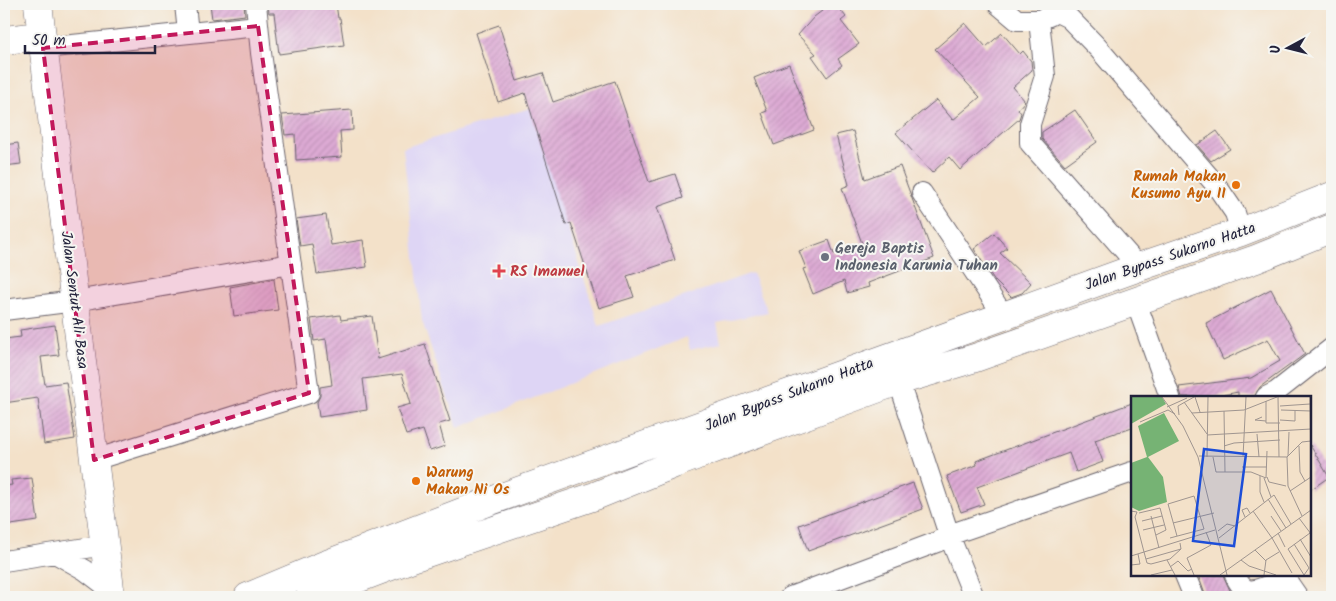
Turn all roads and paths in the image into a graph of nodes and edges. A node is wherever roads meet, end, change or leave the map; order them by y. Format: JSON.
{"nodes":[{"id":1,"x":38,"y":4,"type":"edge"},
{"id":2,"x":185,"y":4,"type":"edge"},
{"id":3,"x":256,"y":4,"type":"edge"},
{"id":4,"x":998,"y":4,"type":"edge"},
{"id":5,"x":1054,"y":12,"type":"edge"},
{"id":6,"x":258,"y":26,"type":"junction"},
{"id":7,"x":188,"y":33,"type":"junction"},
{"id":8,"x":4,"y":40,"type":"edge"},
{"id":9,"x":43,"y":42,"type":"junction"},
{"id":10,"x":922,"y":193,"type":"dead end"},
{"id":11,"x":1332,"y":196,"type":"edge"},
{"id":12,"x":1332,"y":228,"type":"edge"},
{"id":13,"x":1241,"y":232,"type":"junction"},
{"id":14,"x":291,"y":264,"type":"junction"},
{"id":15,"x":1138,"y":266,"type":"junction"},
{"id":16,"x":75,"y":301,"type":"junction"},
{"id":17,"x":1136,"y":302,"type":"junction"},
{"id":18,"x":4,"y":310,"type":"edge"},
{"id":19,"x":1004,"y":316,"type":"junction"},
{"id":20,"x":1332,"y":348,"type":"edge"},
{"id":21,"x":890,"y":356,"type":"junction"},
{"id":22,"x":898,"y":381,"type":"junction"},
{"id":23,"x":1170,"y":396,"type":"edge"},
{"id":24,"x":1268,"y":396,"type":"edge"},
{"id":25,"x":731,"y":429,"type":"junction"},
{"id":26,"x":669,"y":452,"type":"junction"},
{"id":27,"x":94,"y":460,"type":"junction"},
{"id":28,"x":1131,"y":472,"type":"edge"},
{"id":29,"x":950,"y":535,"type":"junction"},
{"id":30,"x":105,"y":546,"type":"junction"},
{"id":31,"x":55,"y":553,"type":"junction"},
{"id":32,"x":4,"y":561,"type":"edge"},
{"id":33,"x":1185,"y":576,"type":"edge"},
{"id":34,"x":1234,"y":576,"type":"edge"},
{"id":35,"x":111,"y":593,"type":"edge"},
{"id":36,"x":248,"y":597,"type":"edge"},
{"id":37,"x":310,"y":597,"type":"edge"},
{"id":38,"x":790,"y":597,"type":"edge"},
{"id":39,"x":974,"y":597,"type":"edge"},
{"id":40,"x":1194,"y":597,"type":"edge"},
{"id":41,"x":1298,"y":597,"type":"edge"}],
"edges":[{"from":1,"to":9,"type":"main road","name":"Jalan Sentut Ali Basa"},
{"from":2,"to":7,"type":"street"},
{"from":3,"to":6,"type":"street"},
{"from":4,"to":5,"type":"street"},
{"from":5,"to":13,"type":"street"},
{"from":5,"to":15,"type":"street"},
{"from":6,"to":7,"type":"street"},
{"from":6,"to":14,"type":"street"},
{"from":7,"to":9,"type":"street"},
{"from":8,"to":9,"type":"main road"},
{"from":9,"to":16,"type":"main road","name":"Jalan Sentut Ali Basa"},
{"from":10,"to":19,"type":"street"},
{"from":11,"to":13,"type":"main road","name":"Jalan Bypass Sukarno Hatta"},
{"from":12,"to":17,"type":"main road","name":"Jalan Bypass Sukarno Hatta"},
{"from":13,"to":15,"type":"main road","name":"Jalan Bypass Sukarno Hatta"},
{"from":14,"to":16,"type":"street"},
{"from":14,"to":27,"type":"street"},
{"from":15,"to":19,"type":"main road","name":"Jalan Bypass Sukarno Hatta"},
{"from":16,"to":18,"type":"street"},
{"from":16,"to":27,"type":"main road","name":"Jalan Sentut Ali Basa"},
{"from":17,"to":22,"type":"main road","name":"Jalan Bypass Sukarno Hatta"},
{"from":17,"to":23,"type":"street"},
{"from":19,"to":21,"type":"main road","name":"Jalan Bypass Sukarno Hatta"},
{"from":20,"to":24,"type":"street"},
{"from":21,"to":22,"type":"street"},
{"from":21,"to":25,"type":"main road","name":"Jalan Bypass Sukarno Hatta"},
{"from":22,"to":25,"type":"main road","name":"Jalan Bypass Sukarno Hatta"},
{"from":22,"to":29,"type":"street"},
{"from":25,"to":26,"type":"main road","name":"Jalan Bypass Sukarno Hatta"},
{"from":26,"to":36,"type":"main road","name":"Jalan Bypass Sukarno Hatta"},
{"from":26,"to":37,"type":"main road","name":"Jalan Bypass Sukarno Hatta"},
{"from":27,"to":30,"type":"main road","name":"Jalan Sentut Ali Basa"},
{"from":28,"to":29,"type":"street"},
{"from":29,"to":38,"type":"street"},
{"from":29,"to":39,"type":"street"},
{"from":30,"to":31,"type":"street"},
{"from":30,"to":35,"type":"main road","name":"Jalan Sentut Ali Basa"},
{"from":31,"to":32,"type":"street"},
{"from":31,"to":35,"type":"street"},
{"from":33,"to":40,"type":"street"},
{"from":34,"to":41,"type":"street"}]}
